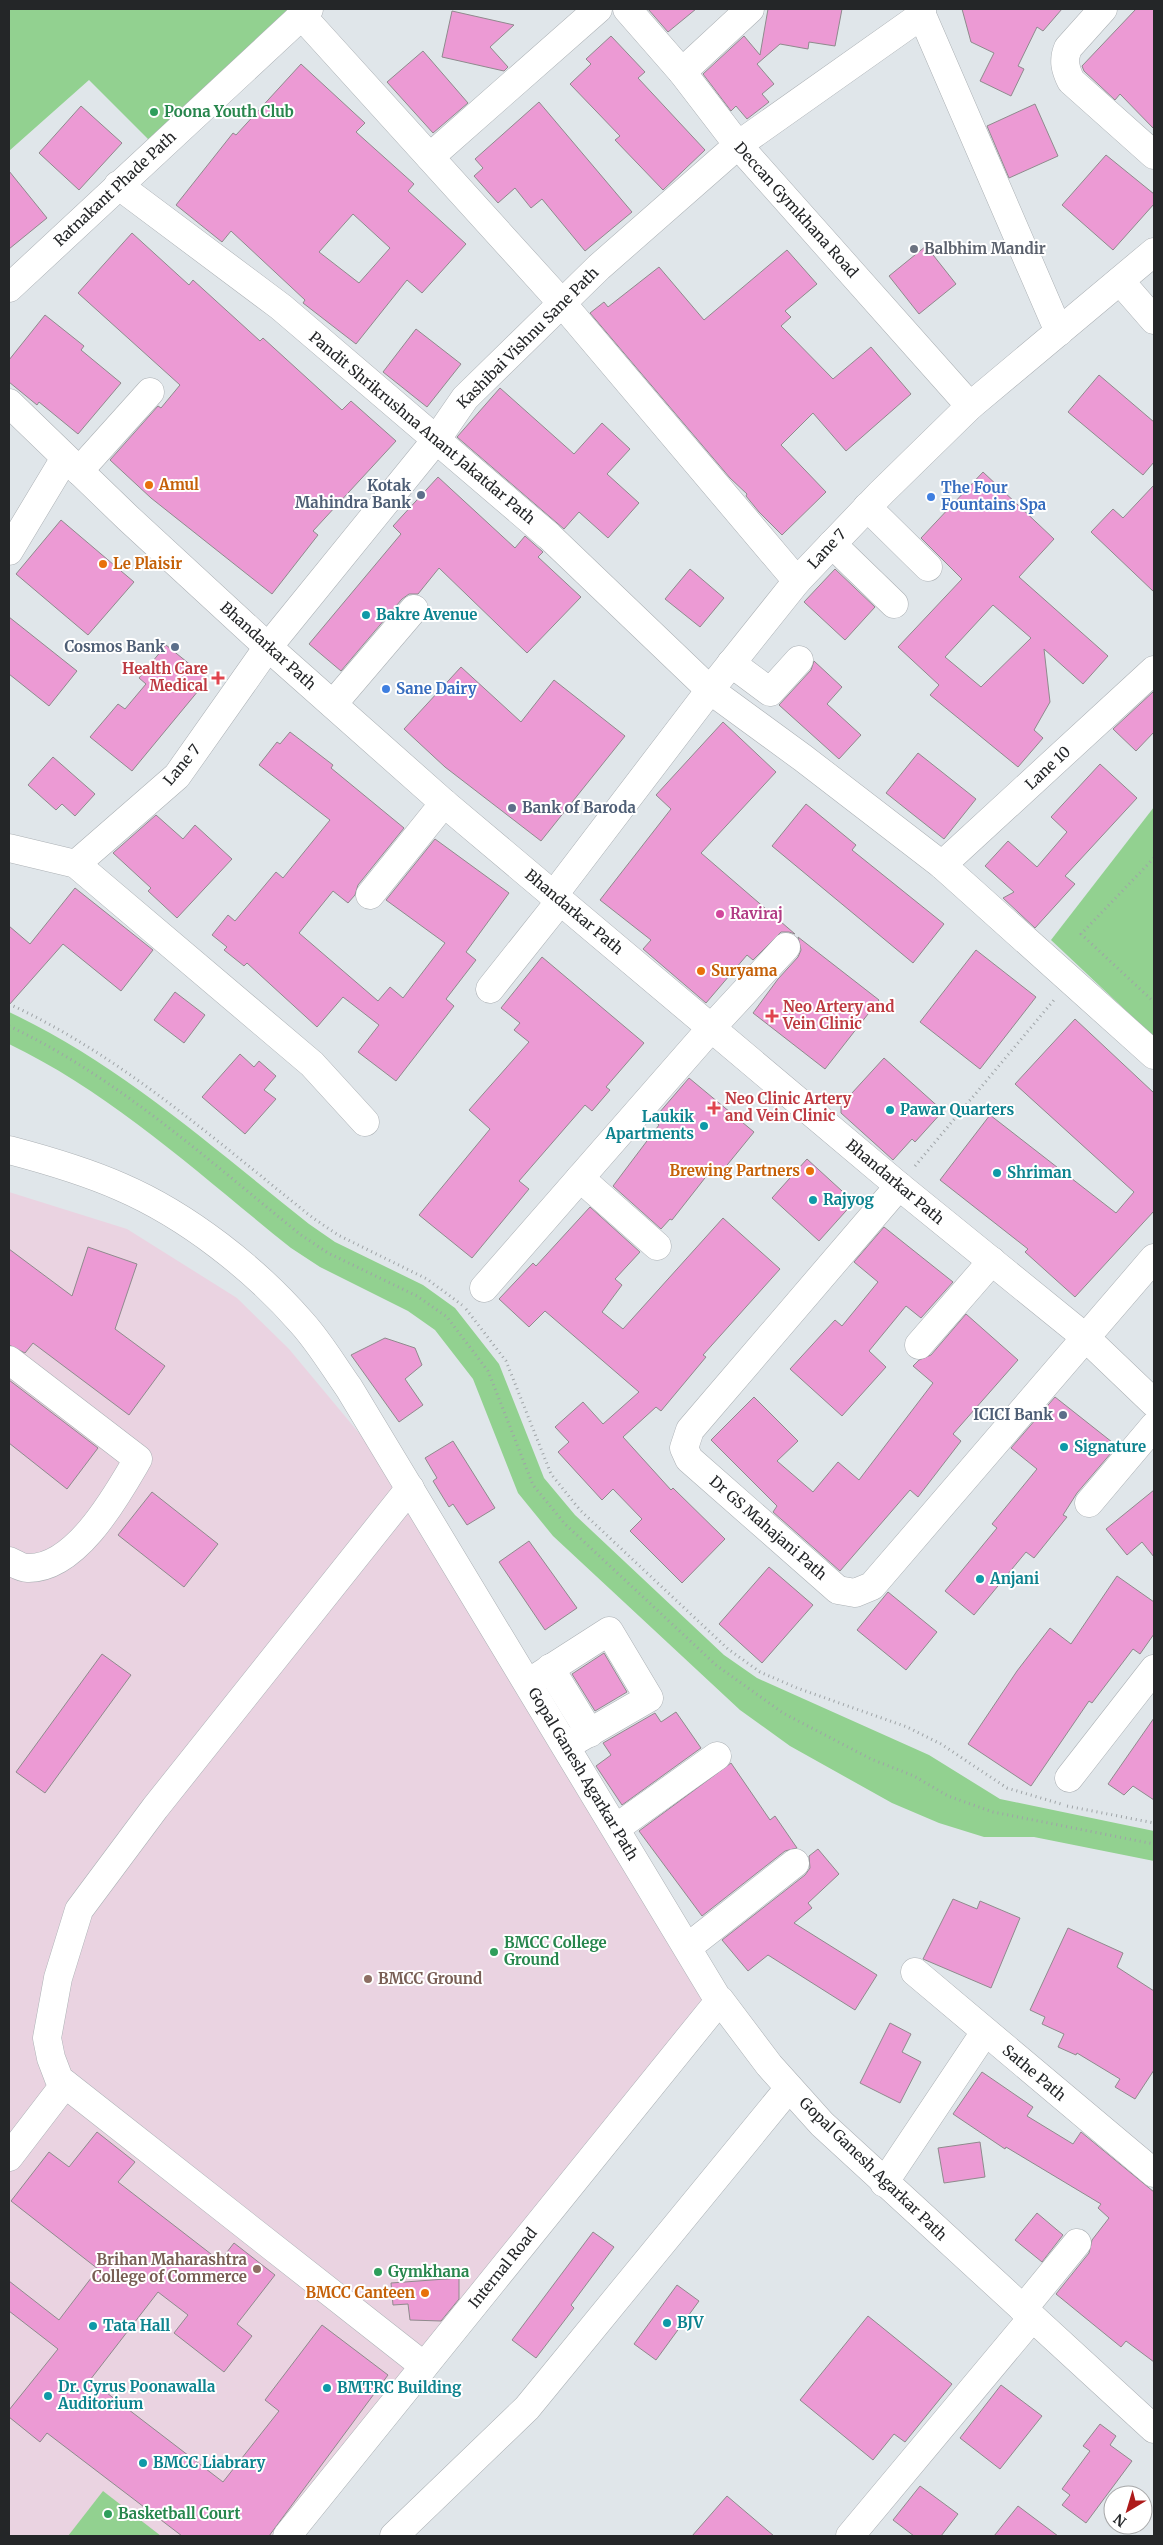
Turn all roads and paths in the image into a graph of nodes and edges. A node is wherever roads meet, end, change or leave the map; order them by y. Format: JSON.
{"nodes":[{"id":1,"x":598,"y":9,"type":"edge"},
{"id":2,"x":627,"y":9,"type":"edge"},
{"id":3,"x":750,"y":9,"type":"edge"},
{"id":4,"x":1103,"y":9,"type":"edge"},
{"id":5,"x":305,"y":12,"type":"edge"},
{"id":6,"x":922,"y":12,"type":"edge"},
{"id":7,"x":682,"y":72,"type":"junction"},
{"id":8,"x":738,"y":145,"type":"junction"},
{"id":9,"x":1154,"y":155,"type":"edge"},
{"id":10,"x":430,"y":157,"type":"junction"},
{"id":11,"x":118,"y":185,"type":"junction"},
{"id":12,"x":1154,"y":252,"type":"edge"},
{"id":13,"x":1120,"y":281,"type":"junction"},
{"id":14,"x":9,"y":288,"type":"edge"},
{"id":15,"x":561,"y":302,"type":"junction"},
{"id":16,"x":1154,"y":320,"type":"edge"},
{"id":17,"x":1058,"y":332,"type":"junction"},
{"id":18,"x":150,"y":392,"type":"dead end"},
{"id":19,"x":9,"y":403,"type":"edge"},
{"id":20,"x":970,"y":406,"type":"junction"},
{"id":21,"x":436,"y":440,"type":"junction"},
{"id":22,"x":72,"y":465,"type":"junction"},
{"id":23,"x":867,"y":507,"type":"junction"},
{"id":24,"x":832,"y":544,"type":"junction"},
{"id":25,"x":9,"y":551,"type":"edge"},
{"id":26,"x":928,"y":567,"type":"dead end"},
{"id":27,"x":797,"y":582,"type":"junction"},
{"id":28,"x":894,"y":604,"type":"dead end"},
{"id":29,"x":414,"y":609,"type":"dead end"},
{"id":30,"x":268,"y":647,"type":"junction"},
{"id":31,"x":799,"y":660,"type":"dead end"},
{"id":32,"x":731,"y":663,"type":"junction"},
{"id":33,"x":1154,"y":670,"type":"edge"},
{"id":34,"x":710,"y":690,"type":"junction"},
{"id":35,"x":333,"y":704,"type":"junction"},
{"id":36,"x":444,"y":803,"type":"junction"},
{"id":37,"x":9,"y":848,"type":"edge"},
{"id":38,"x":1154,"y":858,"type":"edge"},
{"id":39,"x":76,"y":864,"type":"junction"},
{"id":40,"x":942,"y":865,"type":"junction"},
{"id":41,"x":370,"y":895,"type":"dead end"},
{"id":42,"x":556,"y":898,"type":"junction"},
{"id":43,"x":786,"y":946,"type":"dead end"},
{"id":44,"x":1072,"y":980,"type":"junction"},
{"id":45,"x":490,"y":989,"type":"dead end"},
{"id":46,"x":1154,"y":1002,"type":"edge"},
{"id":47,"x":9,"y":1004,"type":"edge"},
{"id":48,"x":9,"y":1026,"type":"edge"},
{"id":49,"x":712,"y":1027,"type":"junction"},
{"id":50,"x":1154,"y":1055,"type":"edge"},
{"id":51,"x":366,"y":1122,"type":"dead end"},
{"id":52,"x":9,"y":1150,"type":"edge"},
{"id":53,"x":580,"y":1178,"type":"junction"},
{"id":54,"x":899,"y":1186,"type":"junction"},
{"id":55,"x":657,"y":1246,"type":"dead end"},
{"id":56,"x":1154,"y":1258,"type":"edge"},
{"id":57,"x":992,"y":1262,"type":"junction"},
{"id":58,"x":484,"y":1288,"type":"dead end"},
{"id":59,"x":1085,"y":1337,"type":"junction"},
{"id":60,"x":919,"y":1345,"type":"dead end"},
{"id":61,"x":9,"y":1360,"type":"edge"},
{"id":62,"x":1154,"y":1403,"type":"edge"},
{"id":63,"x":1154,"y":1426,"type":"edge"},
{"id":64,"x":410,"y":1488,"type":"junction"},
{"id":65,"x":1089,"y":1503,"type":"dead end"},
{"id":66,"x":9,"y":1561,"type":"edge"},
{"id":67,"x":550,"y":1668,"type":"junction"},
{"id":68,"x":1154,"y":1670,"type":"edge"},
{"id":69,"x":528,"y":1683,"type":"junction"},
{"id":70,"x":668,"y":1701,"type":"dead end"},
{"id":71,"x":572,"y":1703,"type":"junction"},
{"id":72,"x":548,"y":1717,"type":"junction"},
{"id":73,"x":590,"y":1734,"type":"junction"},
{"id":74,"x":572,"y":1756,"type":"junction"},
{"id":75,"x":717,"y":1756,"type":"dead end"},
{"id":76,"x":1069,"y":1778,"type":"dead end"},
{"id":77,"x":1154,"y":1823,"type":"edge"},
{"id":78,"x":616,"y":1828,"type":"junction"},
{"id":79,"x":1154,"y":1844,"type":"edge"},
{"id":80,"x":794,"y":1863,"type":"dead end"},
{"id":81,"x":688,"y":1947,"type":"junction"},
{"id":82,"x":915,"y":1972,"type":"dead end"},
{"id":83,"x":719,"y":2001,"type":"junction"},
{"id":84,"x":985,"y":2032,"type":"junction"},
{"id":85,"x":64,"y":2084,"type":"junction"},
{"id":86,"x":790,"y":2088,"type":"junction"},
{"id":87,"x":9,"y":2157,"type":"edge"},
{"id":88,"x":1154,"y":2173,"type":"edge"},
{"id":89,"x":884,"y":2183,"type":"junction"},
{"id":90,"x":1077,"y":2243,"type":"dead end"},
{"id":91,"x":1028,"y":2314,"type":"junction"},
{"id":92,"x":424,"y":2366,"type":"junction"},
{"id":93,"x":1154,"y":2429,"type":"edge"},
{"id":94,"x":287,"y":2536,"type":"edge"},
{"id":95,"x":394,"y":2536,"type":"edge"},
{"id":96,"x":850,"y":2536,"type":"edge"}],
"edges":[{"from":1,"to":10,"type":"street"},
{"from":2,"to":7,"type":"street","name":"Deccan Gymkhana Road"},
{"from":3,"to":7,"type":"street"},
{"from":4,"to":9,"type":"street"},
{"from":5,"to":10,"type":"street"},
{"from":5,"to":11,"type":"street","name":"Ratnakant Phade Path"},
{"from":6,"to":8,"type":"street","name":"Kashibai Vishnu Sane Path"},
{"from":6,"to":17,"type":"street"},
{"from":7,"to":8,"type":"street","name":"Deccan Gymkhana Road"},
{"from":8,"to":15,"type":"street","name":"Kashibai Vishnu Sane Path"},
{"from":8,"to":20,"type":"street","name":"Deccan Gymkhana Road"},
{"from":10,"to":15,"type":"street"},
{"from":11,"to":14,"type":"street","name":"Ratnakant Phade Path"},
{"from":11,"to":21,"type":"street","name":"Pandit Shrikrushna Anant Jakatdar Path"},
{"from":12,"to":13,"type":"street","name":"Lane 7"},
{"from":13,"to":16,"type":"street"},
{"from":13,"to":17,"type":"street","name":"Lane 7"},
{"from":15,"to":21,"type":"street","name":"Kashibai Vishnu Sane Path"},
{"from":15,"to":27,"type":"street"},
{"from":17,"to":20,"type":"street","name":"Lane 7"},
{"from":18,"to":22,"type":"street"},
{"from":19,"to":22,"type":"street","name":"Bhandarkar Path"},
{"from":20,"to":23,"type":"street","name":"Lane 7"},
{"from":21,"to":30,"type":"street","name":"Kashibai Vishnu Sane Path"},
{"from":21,"to":34,"type":"street","name":"Pandit Shrikrushna Anant Jakatdar Path"},
{"from":22,"to":25,"type":"street"},
{"from":22,"to":30,"type":"street","name":"Bhandarkar Path"},
{"from":23,"to":24,"type":"street","name":"Lane 7"},
{"from":23,"to":26,"type":"street"},
{"from":24,"to":27,"type":"street","name":"Lane 7"},
{"from":24,"to":28,"type":"street"},
{"from":27,"to":32,"type":"street","name":"Lane 7"},
{"from":29,"to":35,"type":"street"},
{"from":30,"to":35,"type":"street","name":"Bhandarkar Path"},
{"from":30,"to":39,"type":"street","name":"Lane 7"},
{"from":31,"to":32,"type":"street"},
{"from":32,"to":34,"type":"street","name":"Lane 7"},
{"from":33,"to":40,"type":"street","name":"Lane 10"},
{"from":34,"to":40,"type":"street","name":"Pandit Shrikrushna Anant Jakatdar Path"},
{"from":34,"to":42,"type":"street","name":"Lane 7"},
{"from":35,"to":36,"type":"street","name":"Bhandarkar Path"},
{"from":36,"to":41,"type":"street"},
{"from":36,"to":42,"type":"street","name":"Bhandarkar Path"},
{"from":37,"to":39,"type":"street"},
{"from":38,"to":46,"type":"path"},
{"from":39,"to":51,"type":"street"},
{"from":40,"to":44,"type":"street","name":"Pandit Shrikrushna Anant Jakatdar Path"},
{"from":42,"to":45,"type":"street","name":"Lane 7"},
{"from":42,"to":49,"type":"street","name":"Bhandarkar Path"},
{"from":43,"to":49,"type":"street"},
{"from":44,"to":50,"type":"street","name":"Pandit Shrikrushna Anant Jakatdar Path"},
{"from":44,"to":54,"type":"path"},
{"from":47,"to":77,"type":"path"},
{"from":48,"to":79,"type":"path"},
{"from":49,"to":53,"type":"street"},
{"from":49,"to":54,"type":"street","name":"Bhandarkar Path"},
{"from":52,"to":64,"type":"street","name":"Gopal Ganesh Agarkar Path"},
{"from":53,"to":55,"type":"street"},
{"from":53,"to":58,"type":"street"},
{"from":54,"to":57,"type":"street","name":"Bhandarkar Path"},
{"from":54,"to":59,"type":"street","name":"Dr GS Mahajani Path"},
{"from":56,"to":59,"type":"street","name":"Dr GS Mahajani Path"},
{"from":57,"to":59,"type":"street","name":"Bhandarkar Path"},
{"from":57,"to":60,"type":"street"},
{"from":59,"to":62,"type":"street","name":"Bhandarkar Path"},
{"from":61,"to":66,"type":"street"},
{"from":63,"to":65,"type":"street"},
{"from":64,"to":69,"type":"street","name":"Gopal Ganesh Agarkar Path"},
{"from":64,"to":85,"type":"street"},
{"from":67,"to":69,"type":"street"},
{"from":67,"to":71,"type":"street"},
{"from":67,"to":73,"type":"street"},
{"from":68,"to":76,"type":"street"},
{"from":69,"to":72,"type":"street","name":"Gopal Ganesh Agarkar Path"},
{"from":70,"to":74,"type":"street"},
{"from":71,"to":72,"type":"street"},
{"from":71,"to":73,"type":"street"},
{"from":72,"to":74,"type":"street","name":"Gopal Ganesh Agarkar Path"},
{"from":73,"to":74,"type":"street"},
{"from":74,"to":78,"type":"street","name":"Gopal Ganesh Agarkar Path"},
{"from":75,"to":78,"type":"street"},
{"from":78,"to":81,"type":"street","name":"Gopal Ganesh Agarkar Path"},
{"from":80,"to":81,"type":"street"},
{"from":81,"to":83,"type":"street","name":"Gopal Ganesh Agarkar Path"},
{"from":82,"to":84,"type":"street","name":"Sathe Path"},
{"from":83,"to":86,"type":"street","name":"Gopal Ganesh Agarkar Path"},
{"from":83,"to":92,"type":"street","name":"Internal Road"},
{"from":84,"to":88,"type":"street","name":"Sathe Path"},
{"from":84,"to":89,"type":"street"},
{"from":85,"to":87,"type":"street"},
{"from":85,"to":92,"type":"street"},
{"from":86,"to":89,"type":"street","name":"Gopal Ganesh Agarkar Path"},
{"from":86,"to":95,"type":"street"},
{"from":89,"to":91,"type":"street","name":"Gopal Ganesh Agarkar Path"},
{"from":90,"to":91,"type":"street"},
{"from":91,"to":93,"type":"street","name":"Gopal Ganesh Agarkar Path"},
{"from":91,"to":96,"type":"street"},
{"from":92,"to":94,"type":"street","name":"Internal Road"}]}
